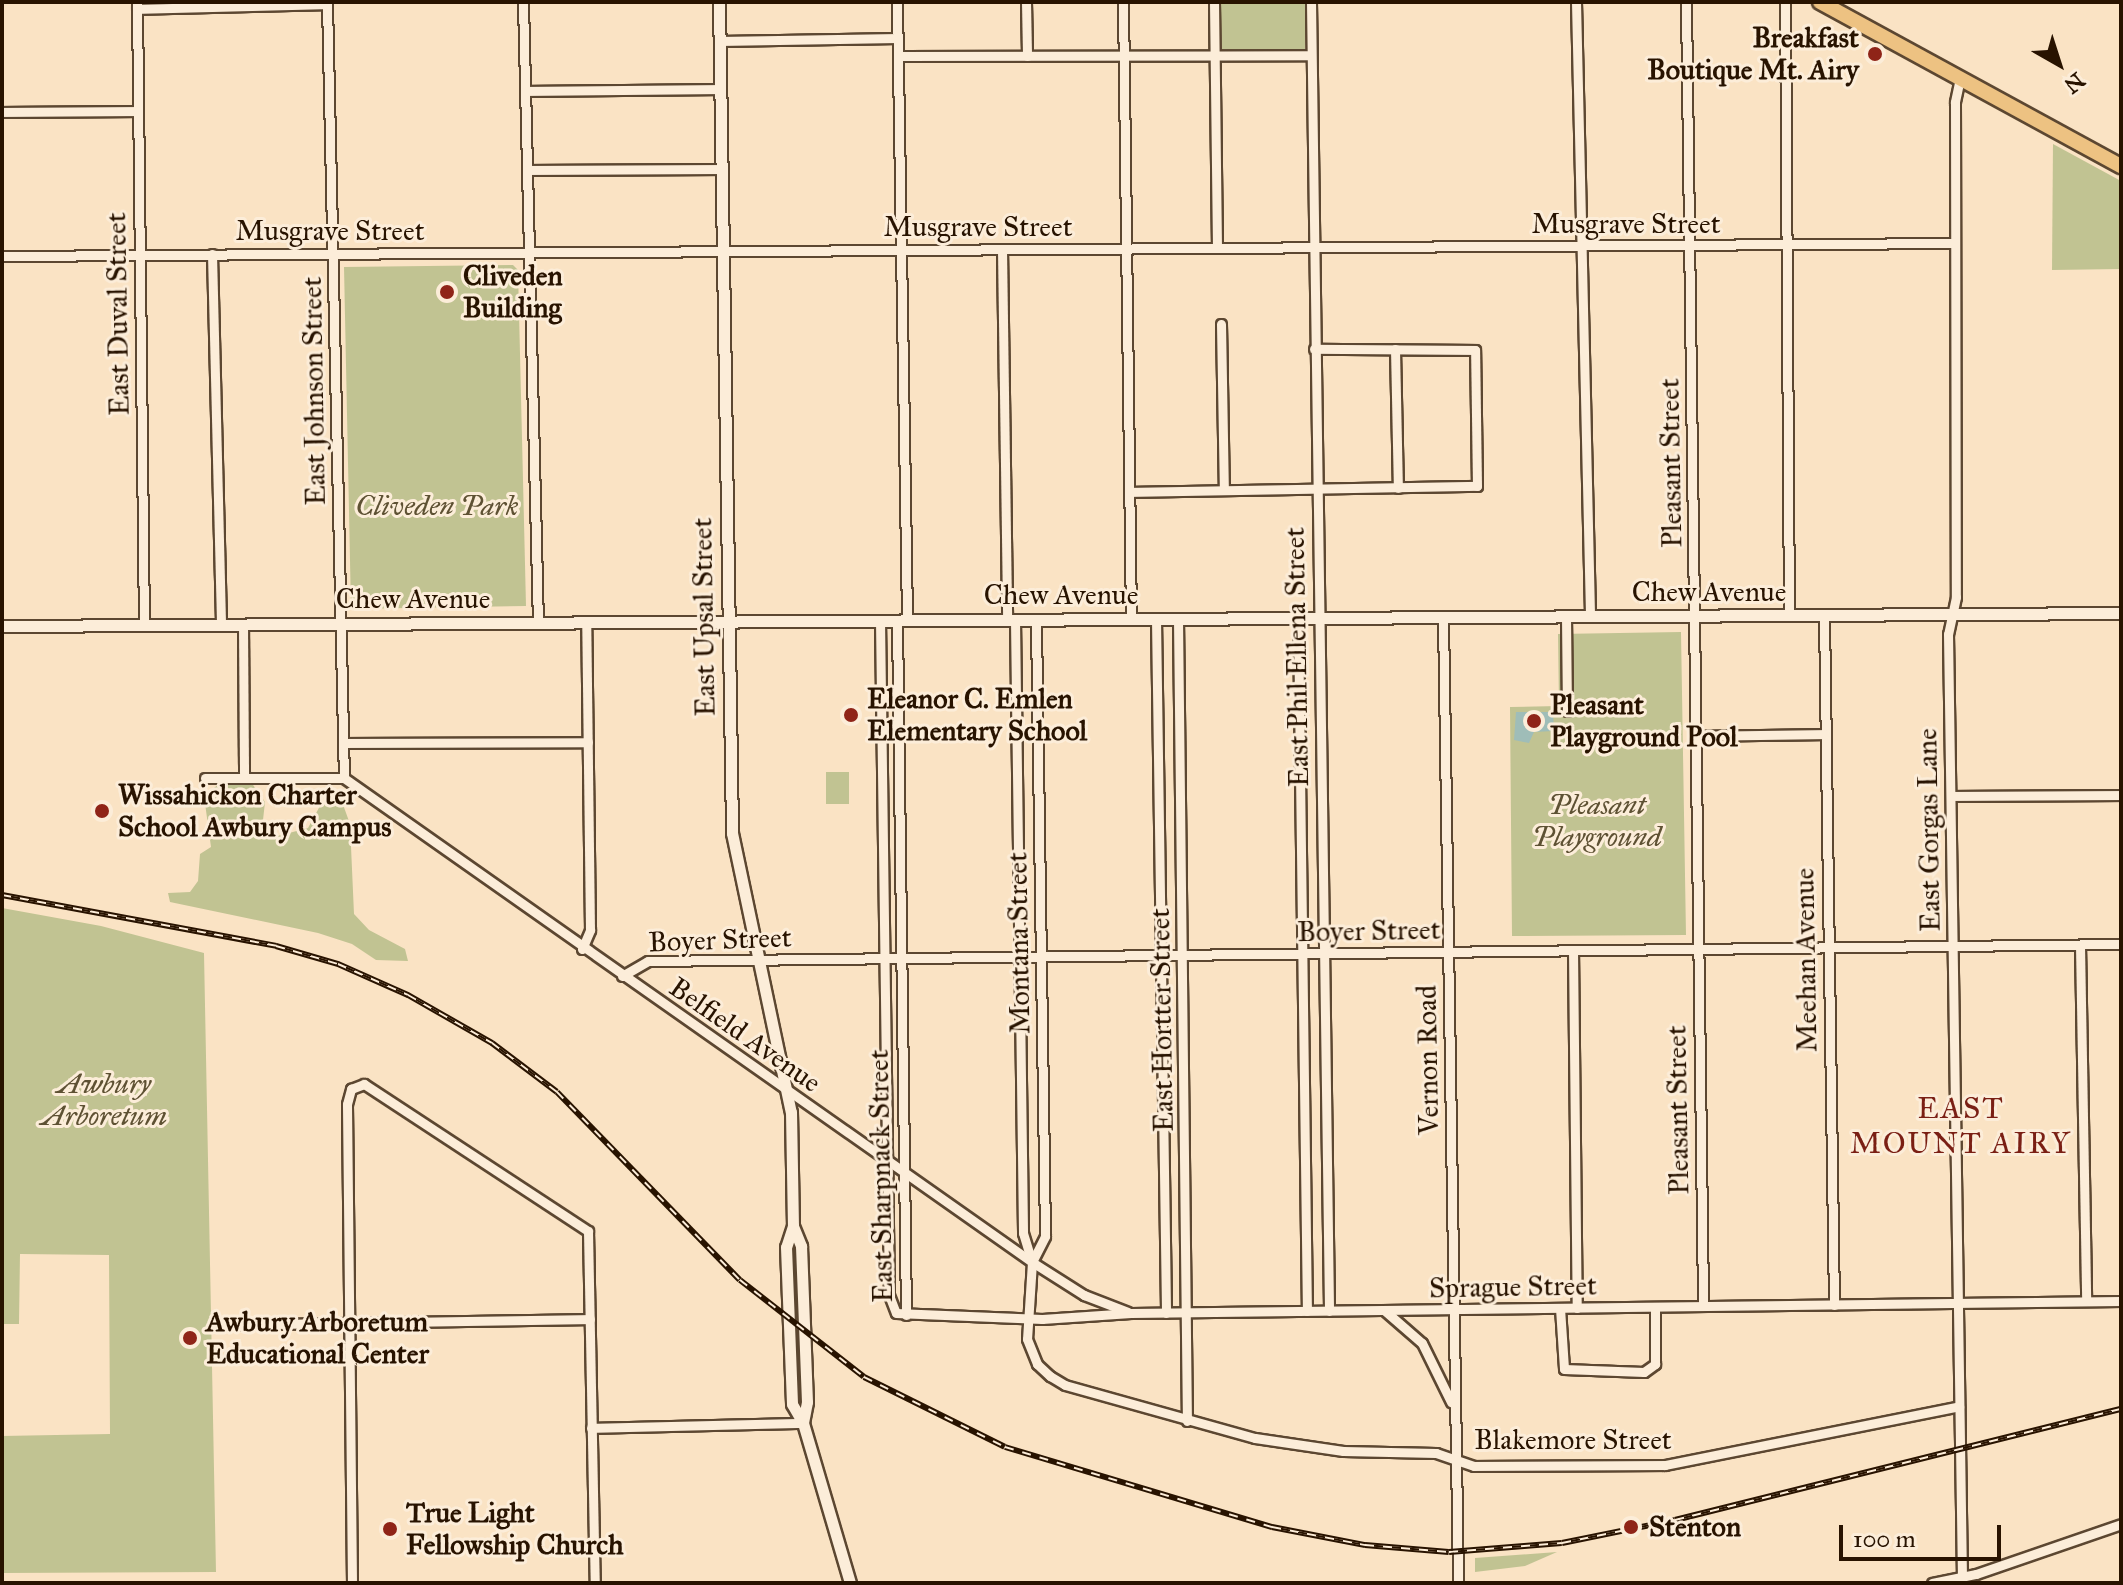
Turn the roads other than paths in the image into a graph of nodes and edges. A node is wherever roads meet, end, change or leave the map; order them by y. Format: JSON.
{"nodes":[{"id":1,"x":523,"y":2,"type":"edge"},
{"id":2,"x":719,"y":2,"type":"edge"},
{"id":3,"x":897,"y":2,"type":"edge"},
{"id":4,"x":1026,"y":2,"type":"edge"},
{"id":5,"x":1123,"y":2,"type":"edge"},
{"id":6,"x":1214,"y":2,"type":"edge"},
{"id":7,"x":1311,"y":2,"type":"edge"},
{"id":8,"x":1576,"y":2,"type":"edge"},
{"id":9,"x":1686,"y":2,"type":"edge"},
{"id":10,"x":1785,"y":2,"type":"edge"},
{"id":11,"x":1820,"y":2,"type":"edge"},
{"id":12,"x":327,"y":3,"type":"edge"},
{"id":13,"x":137,"y":5,"type":"edge"},
{"id":14,"x":1841,"y":8,"type":"edge"},
{"id":15,"x":898,"y":38,"type":"junction"},
{"id":16,"x":719,"y":41,"type":"junction"},
{"id":17,"x":1124,"y":54,"type":"junction"},
{"id":18,"x":1215,"y":55,"type":"junction"},
{"id":19,"x":1310,"y":55,"type":"junction"},
{"id":20,"x":898,"y":56,"type":"junction"},
{"id":21,"x":1027,"y":56,"type":"junction"},
{"id":22,"x":1960,"y":78,"type":"junction"},
{"id":23,"x":720,"y":89,"type":"junction"},
{"id":24,"x":526,"y":91,"type":"junction"},
{"id":25,"x":138,"y":111,"type":"junction"},
{"id":26,"x":2,"y":112,"type":"edge"},
{"id":27,"x":2121,"y":166,"type":"edge"},
{"id":28,"x":721,"y":169,"type":"junction"},
{"id":29,"x":528,"y":170,"type":"junction"},
{"id":30,"x":1955,"y":243,"type":"junction"},
{"id":31,"x":1689,"y":245,"type":"junction"},
{"id":32,"x":1787,"y":245,"type":"junction"},
{"id":33,"x":1582,"y":246,"type":"junction"},
{"id":34,"x":1312,"y":247,"type":"junction"},
{"id":35,"x":1217,"y":248,"type":"junction"},
{"id":36,"x":1002,"y":249,"type":"junction"},
{"id":37,"x":1126,"y":249,"type":"junction"},
{"id":38,"x":901,"y":250,"type":"junction"},
{"id":39,"x":722,"y":251,"type":"junction"},
{"id":40,"x":529,"y":252,"type":"junction"},
{"id":41,"x":333,"y":253,"type":"junction"},
{"id":42,"x":212,"y":254,"type":"junction"},
{"id":43,"x":139,"y":255,"type":"junction"},
{"id":44,"x":2,"y":256,"type":"edge"},
{"id":45,"x":1221,"y":324,"type":"dead end"},
{"id":46,"x":1314,"y":349,"type":"junction"},
{"id":47,"x":1395,"y":349,"type":"junction"},
{"id":48,"x":1398,"y":488,"type":"junction"},
{"id":49,"x":1317,"y":489,"type":"junction"},
{"id":50,"x":1224,"y":490,"type":"junction"},
{"id":51,"x":1130,"y":492,"type":"junction"},
{"id":52,"x":2121,"y":613,"type":"edge"},
{"id":53,"x":1952,"y":614,"type":"junction"},
{"id":54,"x":1789,"y":615,"type":"junction"},
{"id":55,"x":1824,"y":615,"type":"junction"},
{"id":56,"x":1590,"y":616,"type":"junction"},
{"id":57,"x":1694,"y":616,"type":"junction"},
{"id":58,"x":1443,"y":617,"type":"junction"},
{"id":59,"x":1566,"y":617,"type":"junction"},
{"id":60,"x":1298,"y":618,"type":"junction"},
{"id":61,"x":1319,"y":618,"type":"junction"},
{"id":62,"x":1131,"y":619,"type":"junction"},
{"id":63,"x":1156,"y":619,"type":"junction"},
{"id":64,"x":1178,"y":619,"type":"junction"},
{"id":65,"x":880,"y":620,"type":"junction"},
{"id":66,"x":902,"y":620,"type":"junction"},
{"id":67,"x":1011,"y":620,"type":"junction"},
{"id":68,"x":1036,"y":620,"type":"junction"},
{"id":69,"x":586,"y":622,"type":"junction"},
{"id":70,"x":728,"y":622,"type":"junction"},
{"id":71,"x":538,"y":623,"type":"junction"},
{"id":72,"x":342,"y":624,"type":"junction"},
{"id":73,"x":144,"y":625,"type":"junction"},
{"id":74,"x":221,"y":625,"type":"junction"},
{"id":75,"x":243,"y":625,"type":"junction"},
{"id":76,"x":2,"y":626,"type":"edge"},
{"id":77,"x":1567,"y":711,"type":"dead end"},
{"id":78,"x":1825,"y":734,"type":"junction"},
{"id":79,"x":1695,"y":736,"type":"junction"},
{"id":80,"x":588,"y":742,"type":"junction"},
{"id":81,"x":343,"y":743,"type":"junction"},
{"id":82,"x":244,"y":775,"type":"junction"},
{"id":83,"x":205,"y":778,"type":"dead end"},
{"id":84,"x":344,"y":778,"type":"junction"},
{"id":85,"x":2121,"y":795,"type":"edge"},
{"id":86,"x":1951,"y":796,"type":"junction"},
{"id":87,"x":2121,"y":944,"type":"edge"},
{"id":88,"x":1952,"y":945,"type":"junction"},
{"id":89,"x":2080,"y":945,"type":"junction"},
{"id":90,"x":1828,"y":947,"type":"junction"},
{"id":91,"x":582,"y":949,"type":"junction"},
{"id":92,"x":1697,"y":949,"type":"junction"},
{"id":93,"x":1573,"y":950,"type":"junction"},
{"id":94,"x":1448,"y":952,"type":"junction"},
{"id":95,"x":1302,"y":953,"type":"junction"},
{"id":96,"x":1324,"y":953,"type":"junction"},
{"id":97,"x":1160,"y":954,"type":"junction"},
{"id":98,"x":1183,"y":954,"type":"junction"},
{"id":99,"x":1019,"y":957,"type":"junction"},
{"id":100,"x":1041,"y":957,"type":"junction"},
{"id":101,"x":884,"y":958,"type":"junction"},
{"id":102,"x":901,"y":958,"type":"junction"},
{"id":103,"x":760,"y":960,"type":"junction"},
{"id":104,"x":622,"y":976,"type":"junction"},
{"id":105,"x":789,"y":1092,"type":"junction"},
{"id":106,"x":887,"y":1162,"type":"junction"},
{"id":107,"x":904,"y":1173,"type":"junction"},
{"id":108,"x":1032,"y":1262,"type":"junction"},
{"id":109,"x":2086,"y":1301,"type":"junction"},
{"id":110,"x":2121,"y":1301,"type":"edge"},
{"id":111,"x":1958,"y":1303,"type":"junction"},
{"id":112,"x":1834,"y":1305,"type":"junction"},
{"id":113,"x":1703,"y":1306,"type":"junction"},
{"id":114,"x":1655,"y":1307,"type":"junction"},
{"id":115,"x":1560,"y":1308,"type":"junction"},
{"id":116,"x":1577,"y":1308,"type":"junction"},
{"id":117,"x":1454,"y":1309,"type":"junction"},
{"id":118,"x":1384,"y":1310,"type":"junction"},
{"id":119,"x":1307,"y":1311,"type":"junction"},
{"id":120,"x":1329,"y":1311,"type":"junction"},
{"id":121,"x":1186,"y":1312,"type":"junction"},
{"id":122,"x":1131,"y":1313,"type":"junction"},
{"id":123,"x":1166,"y":1313,"type":"junction"},
{"id":124,"x":906,"y":1315,"type":"junction"},
{"id":125,"x":1028,"y":1317,"type":"junction"},
{"id":126,"x":590,"y":1319,"type":"junction"},
{"id":127,"x":350,"y":1323,"type":"junction"},
{"id":128,"x":215,"y":1325,"type":"dead end"},
{"id":129,"x":1050,"y":1376,"type":"joint"},
{"id":130,"x":1959,"y":1406,"type":"junction"},
{"id":131,"x":1454,"y":1411,"type":"junction"},
{"id":132,"x":1187,"y":1421,"type":"junction"},
{"id":133,"x":803,"y":1423,"type":"junction"},
{"id":134,"x":591,"y":1428,"type":"junction"},
{"id":135,"x":1456,"y":1460,"type":"junction"},
{"id":136,"x":2121,"y":1524,"type":"edge"},
{"id":137,"x":1962,"y":1580,"type":"edge"},
{"id":138,"x":352,"y":1583,"type":"edge"},
{"id":139,"x":595,"y":1583,"type":"edge"},
{"id":140,"x":850,"y":1583,"type":"edge"},
{"id":141,"x":1458,"y":1583,"type":"edge"},
{"id":142,"x":1932,"y":1583,"type":"edge"}],
"edges":[{"from":1,"to":24,"type":"street"},
{"from":2,"to":16,"type":"street","name":"East Upsal Street"},
{"from":3,"to":15,"type":"street","name":"East Sharpnack Street"},
{"from":4,"to":21,"type":"street"},
{"from":5,"to":17,"type":"street"},
{"from":6,"to":18,"type":"street"},
{"from":7,"to":19,"type":"street","name":"East Phil Ellena Street"},
{"from":8,"to":33,"type":"street"},
{"from":9,"to":31,"type":"street","name":"Pleasant Street"},
{"from":10,"to":32,"type":"street"},
{"from":11,"to":14,"type":"main road"},
{"from":12,"to":13,"type":"street"},
{"from":12,"to":41,"type":"street","name":"East Johnson Street"},
{"from":13,"to":25,"type":"street","name":"East Duval Street"},
{"from":14,"to":22,"type":"main road"},
{"from":15,"to":16,"type":"street"},
{"from":15,"to":20,"type":"street","name":"East Sharpnack Street"},
{"from":16,"to":23,"type":"street","name":"East Upsal Street"},
{"from":17,"to":18,"type":"street"},
{"from":17,"to":21,"type":"street"},
{"from":17,"to":37,"type":"street"},
{"from":18,"to":19,"type":"street"},
{"from":18,"to":35,"type":"street"},
{"from":19,"to":34,"type":"street","name":"East Phil Ellena Street"},
{"from":20,"to":21,"type":"street"},
{"from":20,"to":38,"type":"street","name":"East Sharpnack Street"},
{"from":22,"to":27,"type":"main road"},
{"from":22,"to":30,"type":"street","name":"East Gorgas Lane"},
{"from":23,"to":24,"type":"street"},
{"from":23,"to":28,"type":"street","name":"East Upsal Street"},
{"from":24,"to":29,"type":"street"},
{"from":25,"to":26,"type":"street"},
{"from":25,"to":43,"type":"street","name":"East Duval Street"},
{"from":28,"to":29,"type":"street"},
{"from":28,"to":39,"type":"street","name":"East Upsal Street"},
{"from":29,"to":40,"type":"street"},
{"from":30,"to":32,"type":"street","name":"Musgrave Street"},
{"from":30,"to":53,"type":"street","name":"East Gorgas Lane"},
{"from":31,"to":32,"type":"street","name":"Musgrave Street"},
{"from":31,"to":33,"type":"street","name":"Musgrave Street"},
{"from":31,"to":57,"type":"street","name":"Pleasant Street"},
{"from":32,"to":54,"type":"street"},
{"from":33,"to":34,"type":"street","name":"Musgrave Street"},
{"from":33,"to":56,"type":"street"},
{"from":34,"to":35,"type":"street","name":"Musgrave Street"},
{"from":34,"to":46,"type":"street","name":"East Phil Ellena Street"},
{"from":35,"to":37,"type":"street","name":"Musgrave Street"},
{"from":36,"to":37,"type":"street","name":"Musgrave Street"},
{"from":36,"to":38,"type":"street","name":"Musgrave Street"},
{"from":36,"to":67,"type":"street","name":"Montana Street"},
{"from":37,"to":51,"type":"street"},
{"from":38,"to":39,"type":"street","name":"Musgrave Street"},
{"from":38,"to":66,"type":"street","name":"East Sharpnack Street"},
{"from":39,"to":40,"type":"street","name":"Musgrave Street"},
{"from":39,"to":70,"type":"street","name":"East Upsal Street"},
{"from":40,"to":41,"type":"street","name":"Musgrave Street"},
{"from":40,"to":71,"type":"street"},
{"from":41,"to":42,"type":"street","name":"Musgrave Street"},
{"from":41,"to":72,"type":"street","name":"East Johnson Street"},
{"from":42,"to":43,"type":"street","name":"Musgrave Street"},
{"from":42,"to":74,"type":"street"},
{"from":43,"to":44,"type":"street","name":"Musgrave Street"},
{"from":43,"to":73,"type":"street","name":"East Duval Street"},
{"from":45,"to":50,"type":"street"},
{"from":46,"to":47,"type":"street"},
{"from":46,"to":49,"type":"street","name":"East Phil Ellena Street"},
{"from":47,"to":48,"type":"street"},
{"from":47,"to":48,"type":"street"},
{"from":48,"to":49,"type":"street"},
{"from":49,"to":50,"type":"street"},
{"from":49,"to":61,"type":"street","name":"East Phil Ellena Street"},
{"from":50,"to":51,"type":"street"},
{"from":51,"to":62,"type":"street"},
{"from":52,"to":53,"type":"street","name":"Chew Avenue"},
{"from":53,"to":55,"type":"street","name":"Chew Avenue"},
{"from":53,"to":86,"type":"street","name":"East Gorgas Lane"},
{"from":54,"to":55,"type":"street","name":"Chew Avenue"},
{"from":54,"to":57,"type":"street","name":"Chew Avenue"},
{"from":55,"to":78,"type":"street","name":"Meehan Avenue"},
{"from":56,"to":57,"type":"street","name":"Chew Avenue"},
{"from":56,"to":59,"type":"street","name":"Chew Avenue"},
{"from":57,"to":79,"type":"street","name":"Pleasant Street"},
{"from":58,"to":59,"type":"street","name":"Chew Avenue"},
{"from":58,"to":61,"type":"street","name":"Chew Avenue"},
{"from":58,"to":94,"type":"street","name":"Vernon Road"},
{"from":59,"to":77,"type":"street"},
{"from":60,"to":61,"type":"street","name":"Chew Avenue"},
{"from":60,"to":64,"type":"street","name":"Chew Avenue"},
{"from":60,"to":95,"type":"street","name":"East Phil Ellena Street"},
{"from":61,"to":96,"type":"street","name":"East Phil Ellena Street"},
{"from":62,"to":63,"type":"street","name":"Chew Avenue"},
{"from":62,"to":68,"type":"street","name":"Chew Avenue"},
{"from":63,"to":64,"type":"street","name":"Chew Avenue"},
{"from":63,"to":97,"type":"street","name":"East Hortter Street"},
{"from":64,"to":98,"type":"street","name":"East Hortter Street"},
{"from":65,"to":66,"type":"street","name":"Chew Avenue"},
{"from":65,"to":70,"type":"street","name":"Chew Avenue"},
{"from":65,"to":101,"type":"street","name":"East Sharpnack Street"},
{"from":66,"to":67,"type":"street","name":"Chew Avenue"},
{"from":66,"to":102,"type":"street","name":"East Sharpnack Street"},
{"from":67,"to":68,"type":"street","name":"Chew Avenue"},
{"from":67,"to":99,"type":"street","name":"Montana Street"},
{"from":68,"to":100,"type":"street","name":"Montana Street"},
{"from":69,"to":70,"type":"street","name":"Chew Avenue"},
{"from":69,"to":71,"type":"street","name":"Chew Avenue"},
{"from":69,"to":80,"type":"street"},
{"from":70,"to":103,"type":"street","name":"East Upsal Street"},
{"from":71,"to":72,"type":"street","name":"Chew Avenue"},
{"from":72,"to":75,"type":"street","name":"Chew Avenue"},
{"from":72,"to":81,"type":"street","name":"East Johnson Street"},
{"from":73,"to":74,"type":"street","name":"Chew Avenue"},
{"from":73,"to":76,"type":"street","name":"Chew Avenue"},
{"from":74,"to":75,"type":"street","name":"Chew Avenue"},
{"from":75,"to":82,"type":"street"},
{"from":78,"to":79,"type":"street"},
{"from":78,"to":90,"type":"street","name":"Meehan Avenue"},
{"from":79,"to":92,"type":"street","name":"Pleasant Street"},
{"from":80,"to":81,"type":"street"},
{"from":80,"to":91,"type":"street"},
{"from":81,"to":84,"type":"street","name":"East Johnson Street"},
{"from":82,"to":83,"type":"street"},
{"from":82,"to":84,"type":"street"},
{"from":84,"to":91,"type":"street","name":"Belfield Avenue"},
{"from":85,"to":86,"type":"street"},
{"from":86,"to":88,"type":"street","name":"East Gorgas Lane"},
{"from":87,"to":89,"type":"street","name":"Boyer Street"},
{"from":88,"to":89,"type":"street","name":"Boyer Street"},
{"from":88,"to":90,"type":"street","name":"Boyer Street"},
{"from":88,"to":111,"type":"street","name":"East Gorgas Lane"},
{"from":89,"to":109,"type":"street"},
{"from":90,"to":92,"type":"street","name":"Boyer Street"},
{"from":90,"to":112,"type":"street","name":"Meehan Avenue"},
{"from":91,"to":104,"type":"street","name":"Belfield Avenue"},
{"from":92,"to":93,"type":"street","name":"Boyer Street"},
{"from":92,"to":113,"type":"street","name":"Pleasant Street"},
{"from":93,"to":94,"type":"street","name":"Boyer Street"},
{"from":93,"to":116,"type":"street"},
{"from":94,"to":96,"type":"street","name":"Boyer Street"},
{"from":94,"to":117,"type":"street","name":"Vernon Road"},
{"from":95,"to":96,"type":"street","name":"Boyer Street"},
{"from":95,"to":98,"type":"street","name":"Boyer Street"},
{"from":95,"to":119,"type":"street","name":"East Phil Ellena Street"},
{"from":96,"to":120,"type":"street","name":"East Phil Ellena Street"},
{"from":97,"to":98,"type":"street","name":"Boyer Street"},
{"from":97,"to":100,"type":"street","name":"Boyer Street"},
{"from":97,"to":123,"type":"street","name":"East Hortter Street"},
{"from":98,"to":121,"type":"street","name":"East Hortter Street"},
{"from":99,"to":100,"type":"street","name":"Boyer Street"},
{"from":99,"to":102,"type":"street","name":"Boyer Street"},
{"from":99,"to":108,"type":"street","name":"Montana Street"},
{"from":100,"to":108,"type":"street","name":"Montana Street"},
{"from":101,"to":102,"type":"street","name":"Boyer Street"},
{"from":101,"to":103,"type":"street","name":"Boyer Street"},
{"from":101,"to":106,"type":"street","name":"East Sharpnack Street"},
{"from":102,"to":107,"type":"street","name":"East Sharpnack Street"},
{"from":103,"to":104,"type":"street","name":"Boyer Street"},
{"from":103,"to":105,"type":"street","name":"East Upsal Street"},
{"from":104,"to":105,"type":"street","name":"Belfield Avenue"},
{"from":105,"to":106,"type":"street","name":"Belfield Avenue"},
{"from":105,"to":133,"type":"street","name":"East Upsal Street"},
{"from":106,"to":107,"type":"street","name":"Belfield Avenue"},
{"from":106,"to":124,"type":"street","name":"East Sharpnack Street"},
{"from":107,"to":108,"type":"street","name":"Belfield Avenue"},
{"from":107,"to":124,"type":"street","name":"East Sharpnack Street"},
{"from":108,"to":122,"type":"street","name":"Belfield Avenue"},
{"from":108,"to":125,"type":"street","name":"Montana Street"},
{"from":109,"to":110,"type":"street","name":"Sprague Street"},
{"from":109,"to":111,"type":"street","name":"Sprague Street"},
{"from":111,"to":112,"type":"street","name":"Sprague Street"},
{"from":111,"to":130,"type":"street","name":"East Gorgas Lane"},
{"from":112,"to":113,"type":"street","name":"Sprague Street"},
{"from":113,"to":114,"type":"street","name":"Sprague Street"},
{"from":114,"to":115,"type":"street"},
{"from":114,"to":116,"type":"street","name":"Sprague Street"},
{"from":115,"to":116,"type":"street","name":"Sprague Street"},
{"from":115,"to":117,"type":"street","name":"Sprague Street"},
{"from":117,"to":118,"type":"street","name":"Sprague Street"},
{"from":117,"to":131,"type":"street","name":"Vernon Road"},
{"from":118,"to":120,"type":"street","name":"Sprague Street"},
{"from":118,"to":131,"type":"street"},
{"from":119,"to":120,"type":"street","name":"Sprague Street"},
{"from":119,"to":121,"type":"street","name":"Sprague Street"},
{"from":121,"to":123,"type":"street","name":"Sprague Street"},
{"from":121,"to":132,"type":"street","name":"East Hortter Street"},
{"from":122,"to":123,"type":"street","name":"Sprague Street"},
{"from":122,"to":125,"type":"street","name":"Sprague Street"},
{"from":124,"to":125,"type":"street","name":"Sprague Street"},
{"from":125,"to":129,"type":"street","name":"Montana Street"},
{"from":126,"to":127,"type":"street"},
{"from":126,"to":127,"type":"street"},
{"from":126,"to":134,"type":"street"},
{"from":127,"to":128,"type":"street"},
{"from":127,"to":138,"type":"street"},
{"from":129,"to":132,"type":"street","name":"Blakemore Street"},
{"from":130,"to":135,"type":"street","name":"Blakemore Street"},
{"from":130,"to":137,"type":"street","name":"East Gorgas Lane"},
{"from":131,"to":135,"type":"street","name":"Vernon Road"},
{"from":132,"to":135,"type":"street","name":"Blakemore Street"},
{"from":133,"to":134,"type":"street"},
{"from":133,"to":140,"type":"street","name":"East Upsal Street"},
{"from":134,"to":139,"type":"street"},
{"from":135,"to":141,"type":"street","name":"Vernon Road"},
{"from":136,"to":137,"type":"street"},
{"from":137,"to":142,"type":"street"}]}
